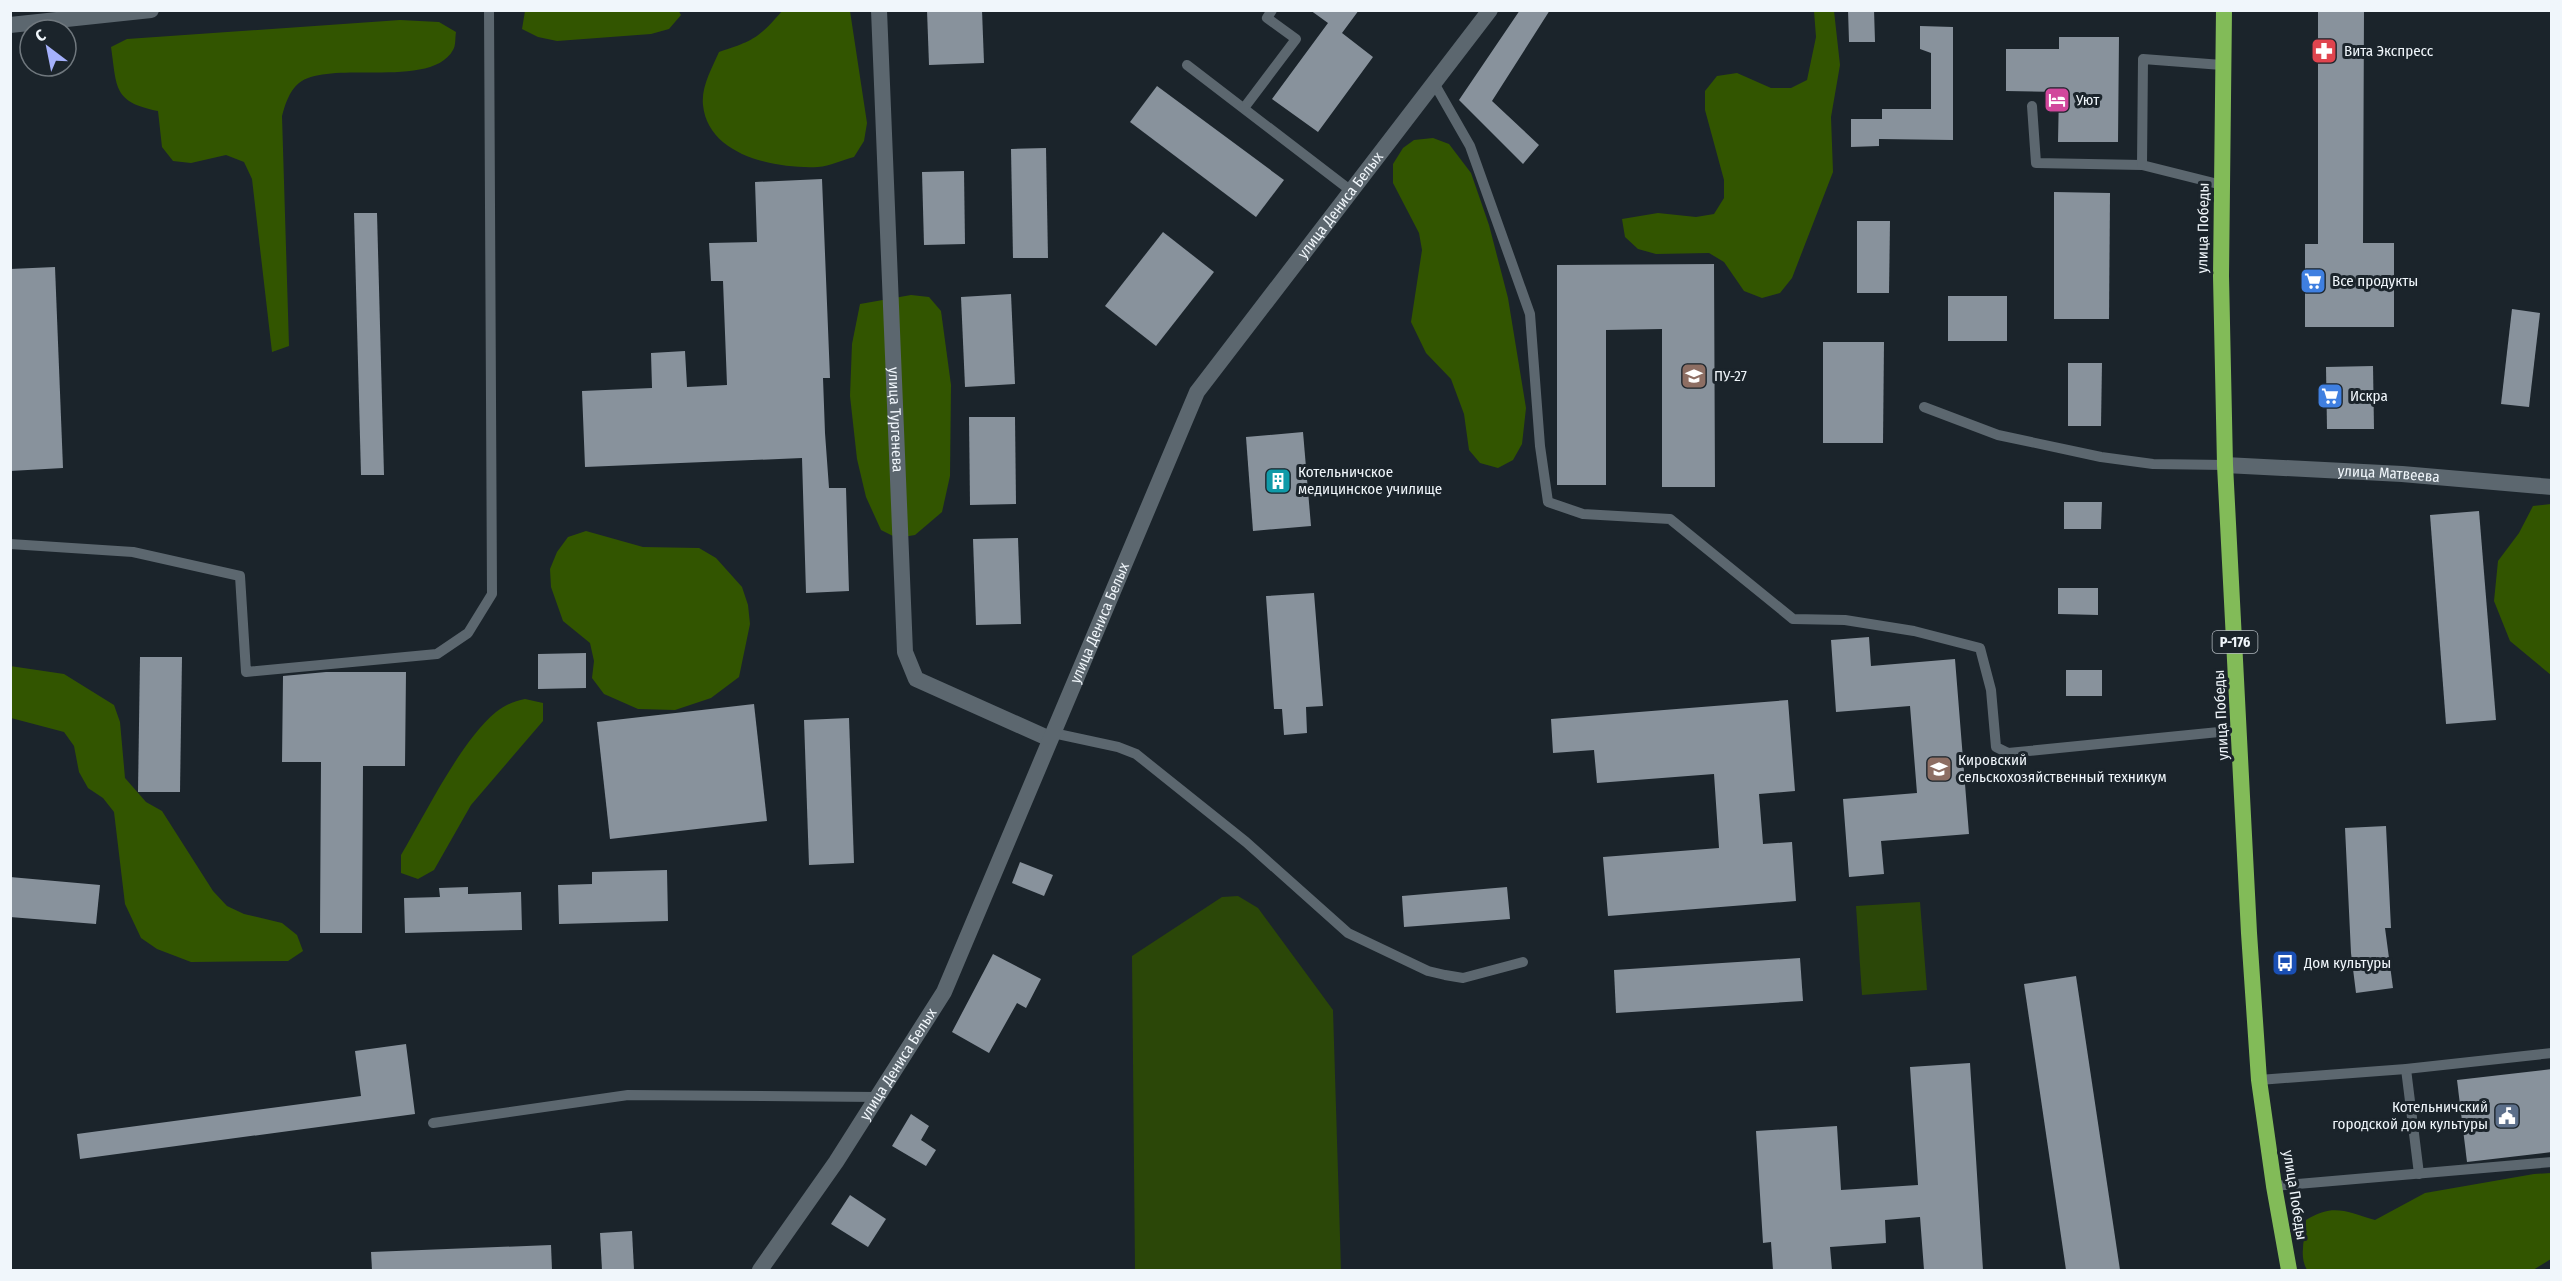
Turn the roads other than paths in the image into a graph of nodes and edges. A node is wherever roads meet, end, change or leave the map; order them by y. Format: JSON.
{"nodes":[{"id":1,"x":152,"y":10,"type":"edge"},
{"id":2,"x":489,"y":10,"type":"edge"},
{"id":3,"x":879,"y":10,"type":"edge"},
{"id":4,"x":1272,"y":10,"type":"edge"},
{"id":5,"x":1490,"y":10,"type":"edge"},
{"id":6,"x":2224,"y":10,"type":"edge"},
{"id":7,"x":10,"y":25,"type":"edge"},
{"id":8,"x":1187,"y":65,"type":"dead end"},
{"id":9,"x":2222,"y":65,"type":"junction"},
{"id":10,"x":1434,"y":82,"type":"junction"},
{"id":11,"x":2032,"y":106,"type":"dead end"},
{"id":12,"x":1244,"y":108,"type":"junction"},
{"id":13,"x":2142,"y":165,"type":"junction"},
{"id":14,"x":2222,"y":185,"type":"junction"},
{"id":15,"x":1350,"y":190,"type":"junction"},
{"id":16,"x":1924,"y":407,"type":"dead end"},
{"id":17,"x":2225,"y":465,"type":"junction"},
{"id":18,"x":2552,"y":487,"type":"edge"},
{"id":19,"x":10,"y":544,"type":"edge"},
{"id":20,"x":2239,"y":730,"type":"junction"},
{"id":21,"x":1052,"y":736,"type":"junction"},
{"id":22,"x":1523,"y":962,"type":"dead end"},
{"id":23,"x":2552,"y":1053,"type":"edge"},
{"id":24,"x":2406,"y":1069,"type":"junction"},
{"id":25,"x":2259,"y":1080,"type":"junction"},
{"id":26,"x":878,"y":1097,"type":"junction"},
{"id":27,"x":433,"y":1123,"type":"dead end"},
{"id":28,"x":2552,"y":1162,"type":"edge"},
{"id":29,"x":2419,"y":1174,"type":"junction"},
{"id":30,"x":2274,"y":1186,"type":"junction"},
{"id":31,"x":760,"y":1270,"type":"edge"},
{"id":32,"x":2289,"y":1270,"type":"edge"}],
"edges":[{"from":1,"to":7,"type":"street"},
{"from":2,"to":19,"type":"lane"},
{"from":3,"to":21,"type":"street","name":"улица Тургенева"},
{"from":4,"to":12,"type":"lane"},
{"from":5,"to":10,"type":"street","name":"улица Дениса Белых"},
{"from":6,"to":9,"type":"highway","name":"улица Победы","number":"Р-176"},
{"from":8,"to":12,"type":"lane"},
{"from":9,"to":13,"type":"lane"},
{"from":9,"to":14,"type":"highway","name":"улица Победы","number":"Р-176"},
{"from":10,"to":15,"type":"street","name":"улица Дениса Белых"},
{"from":10,"to":20,"type":"lane"},
{"from":11,"to":13,"type":"lane"},
{"from":12,"to":15,"type":"lane"},
{"from":13,"to":14,"type":"lane"},
{"from":14,"to":17,"type":"highway","name":"улица Победы","number":"Р-176"},
{"from":15,"to":21,"type":"street","name":"улица Дениса Белых"},
{"from":16,"to":17,"type":"lane"},
{"from":17,"to":18,"type":"street","name":"улица Матвеева"},
{"from":17,"to":20,"type":"highway","name":"улица Победы","number":"Р-176"},
{"from":20,"to":25,"type":"highway","name":"улица Победы","number":"Р-176"},
{"from":21,"to":22,"type":"lane"},
{"from":21,"to":26,"type":"street","name":"улица Дениса Белых"},
{"from":23,"to":24,"type":"lane"},
{"from":24,"to":25,"type":"lane"},
{"from":24,"to":29,"type":"lane"},
{"from":25,"to":30,"type":"highway","name":"улица Победы","number":"Р-176"},
{"from":26,"to":27,"type":"lane"},
{"from":26,"to":31,"type":"street","name":"улица Дениса Белых"},
{"from":28,"to":29,"type":"lane"},
{"from":29,"to":30,"type":"lane"},
{"from":30,"to":32,"type":"highway","name":"улица Победы","number":"Р-176"}]}
